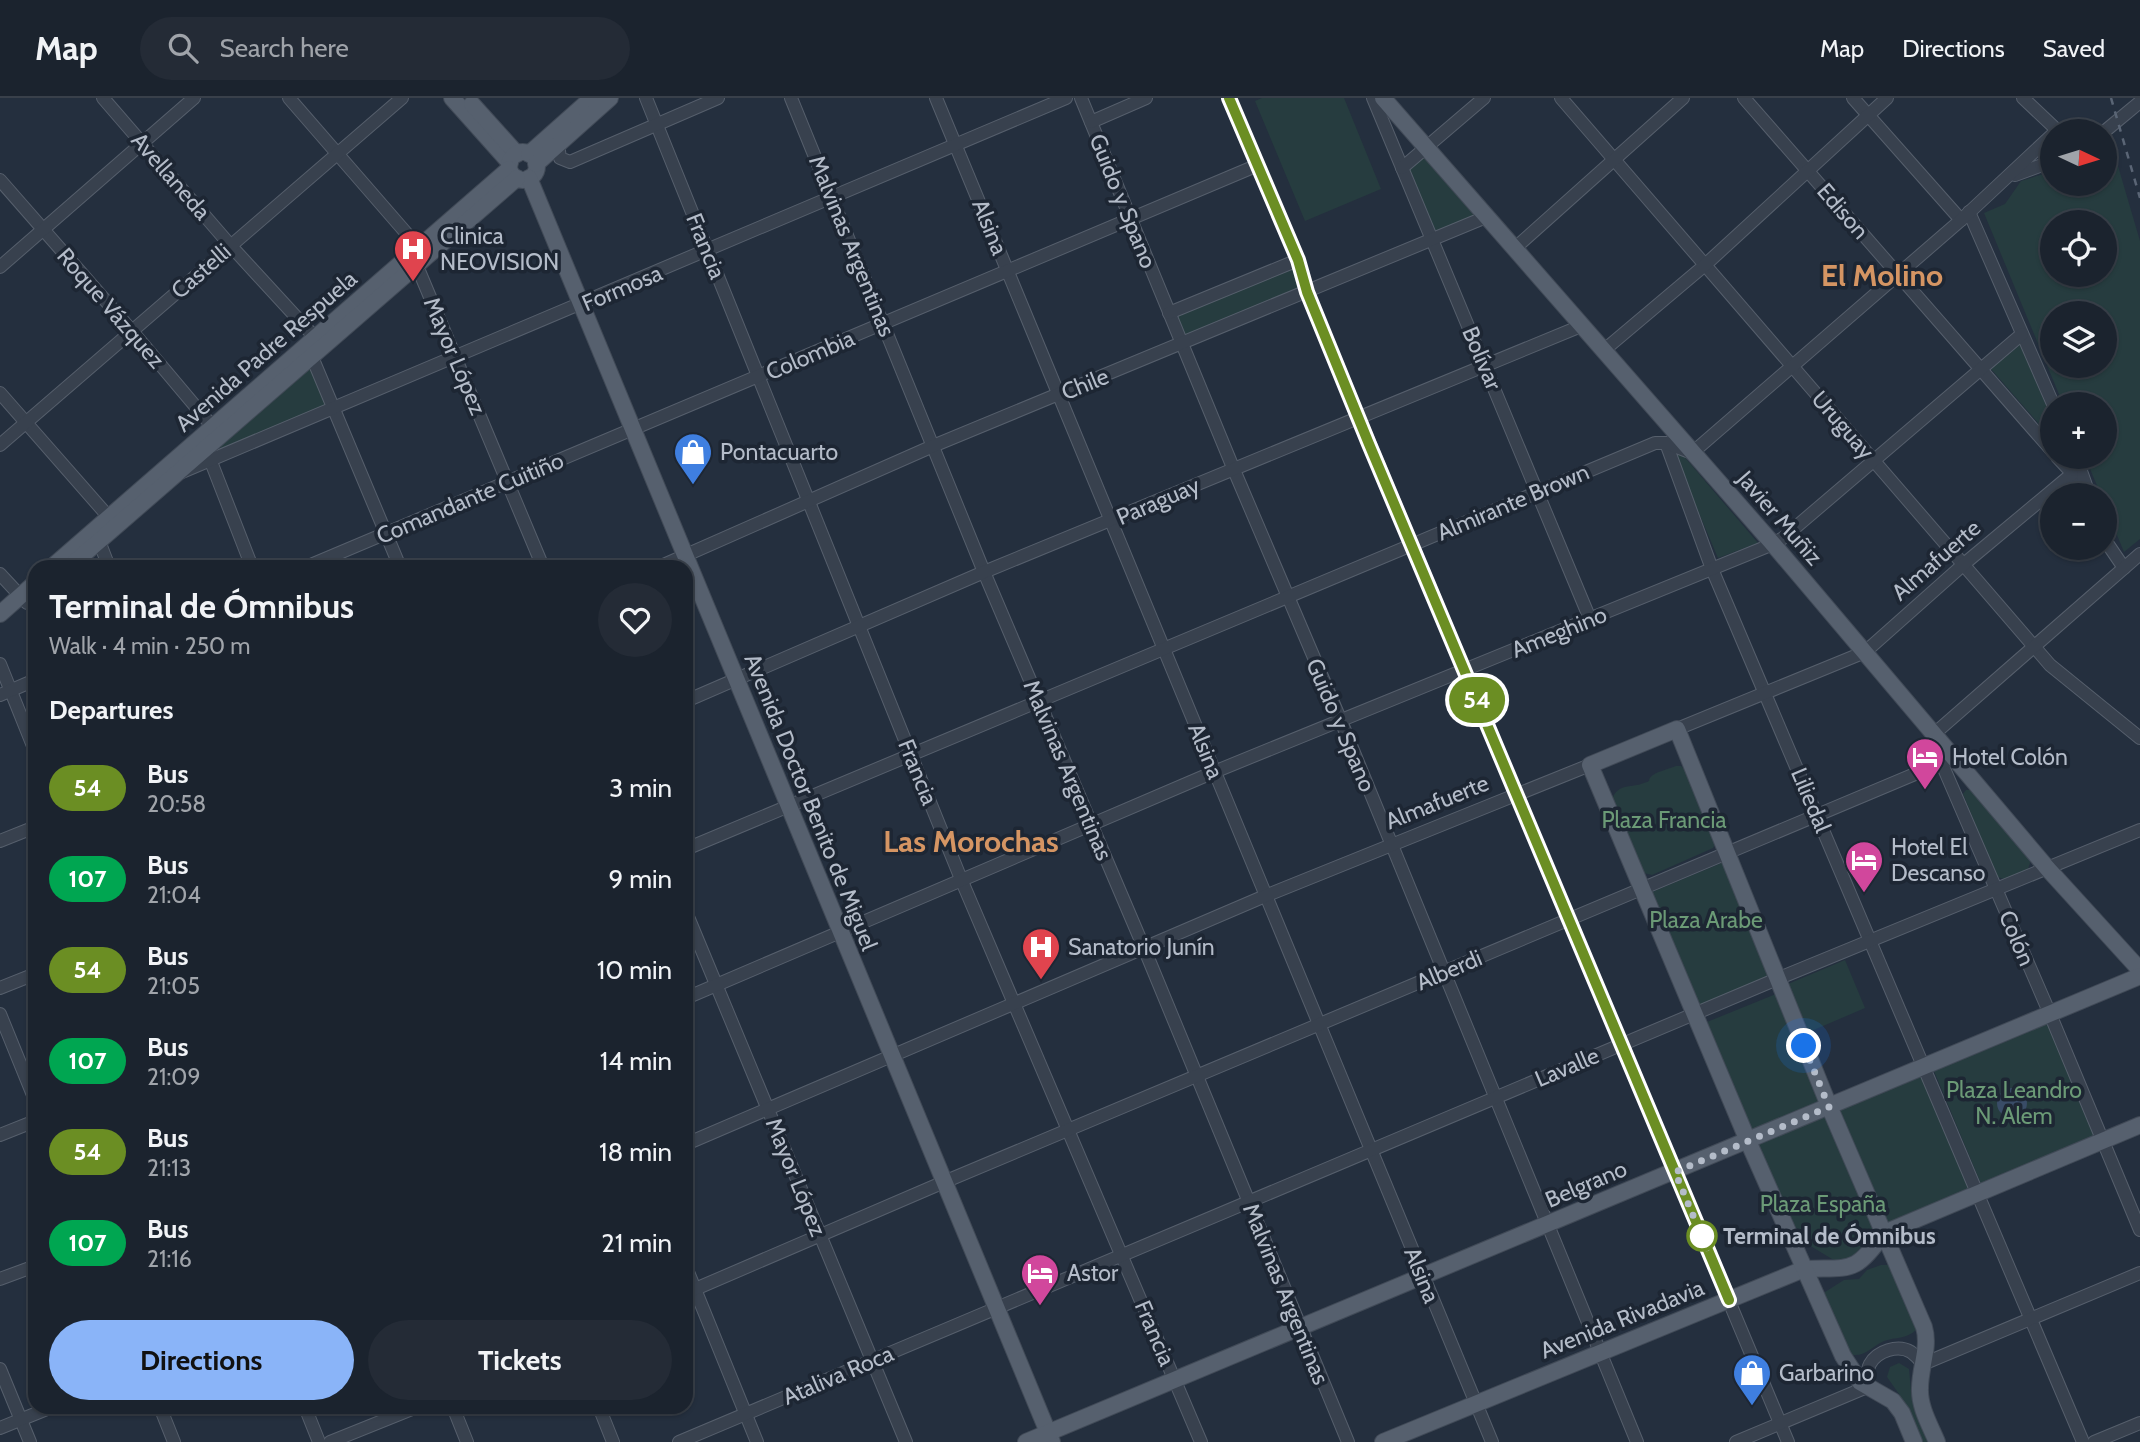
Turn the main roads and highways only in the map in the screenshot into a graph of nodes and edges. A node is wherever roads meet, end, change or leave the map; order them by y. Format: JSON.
{"nodes":[{"id":1,"x":452,"y":98,"type":"edge"},
{"id":2,"x":467,"y":98,"type":"edge"},
{"id":3,"x":592,"y":98,"type":"edge"},
{"id":4,"x":610,"y":98,"type":"edge"},
{"id":5,"x":1384,"y":98,"type":"edge"},
{"id":6,"x":521,"y":166,"type":"junction"},
{"id":7,"x":206,"y":450,"type":"junction"},
{"id":8,"x":112,"y":521,"type":"junction"},
{"id":9,"x":94,"y":537,"type":"junction"},
{"id":10,"x":62,"y":560,"type":"edge"},
{"id":11,"x":75,"y":560,"type":"edge"},
{"id":12,"x":687,"y":560,"type":"edge"},
{"id":13,"x":693,"y":575,"type":"edge"},
{"id":14,"x":27,"y":599,"type":"edge"},
{"id":15,"x":0,"y":614,"type":"edge"},
{"id":16,"x":0,"y":628,"type":"edge"},
{"id":17,"x":2140,"y":970,"type":"edge"},
{"id":18,"x":2140,"y":976,"type":"edge"},
{"id":19,"x":1829,"y":1107,"type":"junction"},
{"id":20,"x":2140,"y":1125,"type":"edge"},
{"id":21,"x":1748,"y":1141,"type":"junction"},
{"id":22,"x":1884,"y":1233,"type":"junction"},
{"id":23,"x":1804,"y":1269,"type":"junction"},
{"id":24,"x":1050,"y":1437,"type":"edge"},
{"id":25,"x":1026,"y":1442,"type":"edge"},
{"id":26,"x":1383,"y":1442,"type":"edge"},
{"id":27,"x":1914,"y":1442,"type":"edge"},
{"id":28,"x":1937,"y":1442,"type":"edge"}],
"edges":[{"from":1,"to":6,"type":"main road","name":"Avenida Doctor Benito de Miguel"},
{"from":2,"to":6,"type":"main road","name":"Avenida Doctor Benito de Miguel"},
{"from":3,"to":6,"type":"main road"},
{"from":4,"to":6,"type":"main road"},
{"from":5,"to":17,"type":"main road","name":"Javier Muñiz"},
{"from":6,"to":7,"type":"main road","name":"Avenida Padre Respuela"},
{"from":6,"to":12,"type":"main road","name":"Avenida Doctor Benito de Miguel"},
{"from":7,"to":8,"type":"main road","name":"Avenida Padre Respuela"},
{"from":7,"to":8,"type":"main road","name":"Avenida Padre Respuela"},
{"from":8,"to":9,"type":"main road","name":"Avenida Padre Respuela"},
{"from":9,"to":10,"type":"main road","name":"Avenida Padre Respuela"},
{"from":9,"to":11,"type":"main road","name":"Avenida Padre Respuela"},
{"from":13,"to":24,"type":"main road","name":"Avenida Doctor Benito de Miguel"},
{"from":14,"to":15,"type":"main road"},
{"from":14,"to":16,"type":"main road"},
{"from":18,"to":19,"type":"main road","name":"Belgrano"},
{"from":19,"to":21,"type":"main road","name":"Belgrano"},
{"from":19,"to":21,"type":"main road","name":"Almafuerte"},
{"from":19,"to":22,"type":"main road"},
{"from":20,"to":22,"type":"main road","name":"Avenida Rivadavia"},
{"from":21,"to":23,"type":"main road"},
{"from":21,"to":24,"type":"main road","name":"Belgrano"},
{"from":22,"to":23,"type":"main road","name":"Avenida Rivadavia"},
{"from":22,"to":28,"type":"main road"},
{"from":23,"to":26,"type":"main road","name":"Avenida Rivadavia"},
{"from":23,"to":27,"type":"main road"},
{"from":24,"to":25,"type":"main road","name":"Belgrano"}]}
